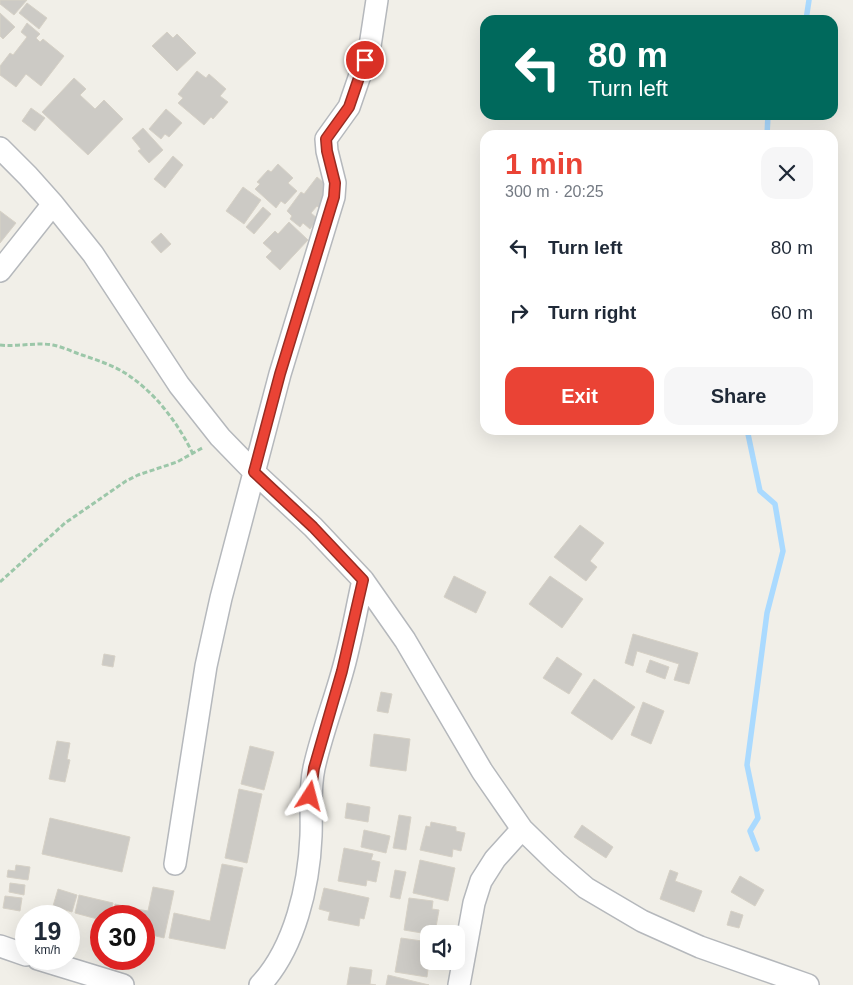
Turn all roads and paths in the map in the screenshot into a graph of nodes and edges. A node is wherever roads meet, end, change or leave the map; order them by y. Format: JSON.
{"nodes":[{"id":1,"x":377,"y":0,"type":"edge"},
{"id":2,"x":0,"y":148,"type":"edge"},
{"id":3,"x":53,"y":204,"type":"junction"},
{"id":4,"x":0,"y":271,"type":"edge"},
{"id":5,"x":0,"y":346,"type":"edge"},
{"id":6,"x":220,"y":437,"type":"junction"},
{"id":7,"x":193,"y":454,"type":"junction"},
{"id":8,"x":254,"y":472,"type":"junction"},
{"id":9,"x":363,"y":580,"type":"junction"},
{"id":10,"x":0,"y":582,"type":"edge"},
{"id":11,"x":522,"y":828,"type":"junction"},
{"id":12,"x":175,"y":864,"type":"dead end"},
{"id":13,"x":0,"y":946,"type":"edge"},
{"id":14,"x":15,"y":951,"type":"edge"},
{"id":15,"x":74,"y":970,"type":"edge"},
{"id":16,"x":123,"y":985,"type":"edge"},
{"id":17,"x":261,"y":985,"type":"edge"},
{"id":18,"x":459,"y":985,"type":"edge"},
{"id":19,"x":808,"y":985,"type":"edge"}],
"edges":[{"from":1,"to":8,"type":"street"},
{"from":2,"to":3,"type":"street"},
{"from":3,"to":4,"type":"street"},
{"from":3,"to":6,"type":"street"},
{"from":5,"to":7,"type":"path"},
{"from":6,"to":7,"type":"path"},
{"from":6,"to":8,"type":"street"},
{"from":7,"to":10,"type":"path"},
{"from":8,"to":9,"type":"street"},
{"from":8,"to":12,"type":"street"},
{"from":9,"to":11,"type":"street"},
{"from":9,"to":17,"type":"street"},
{"from":11,"to":18,"type":"street"},
{"from":11,"to":19,"type":"street"},
{"from":13,"to":14,"type":"street"},
{"from":15,"to":16,"type":"street"}]}
